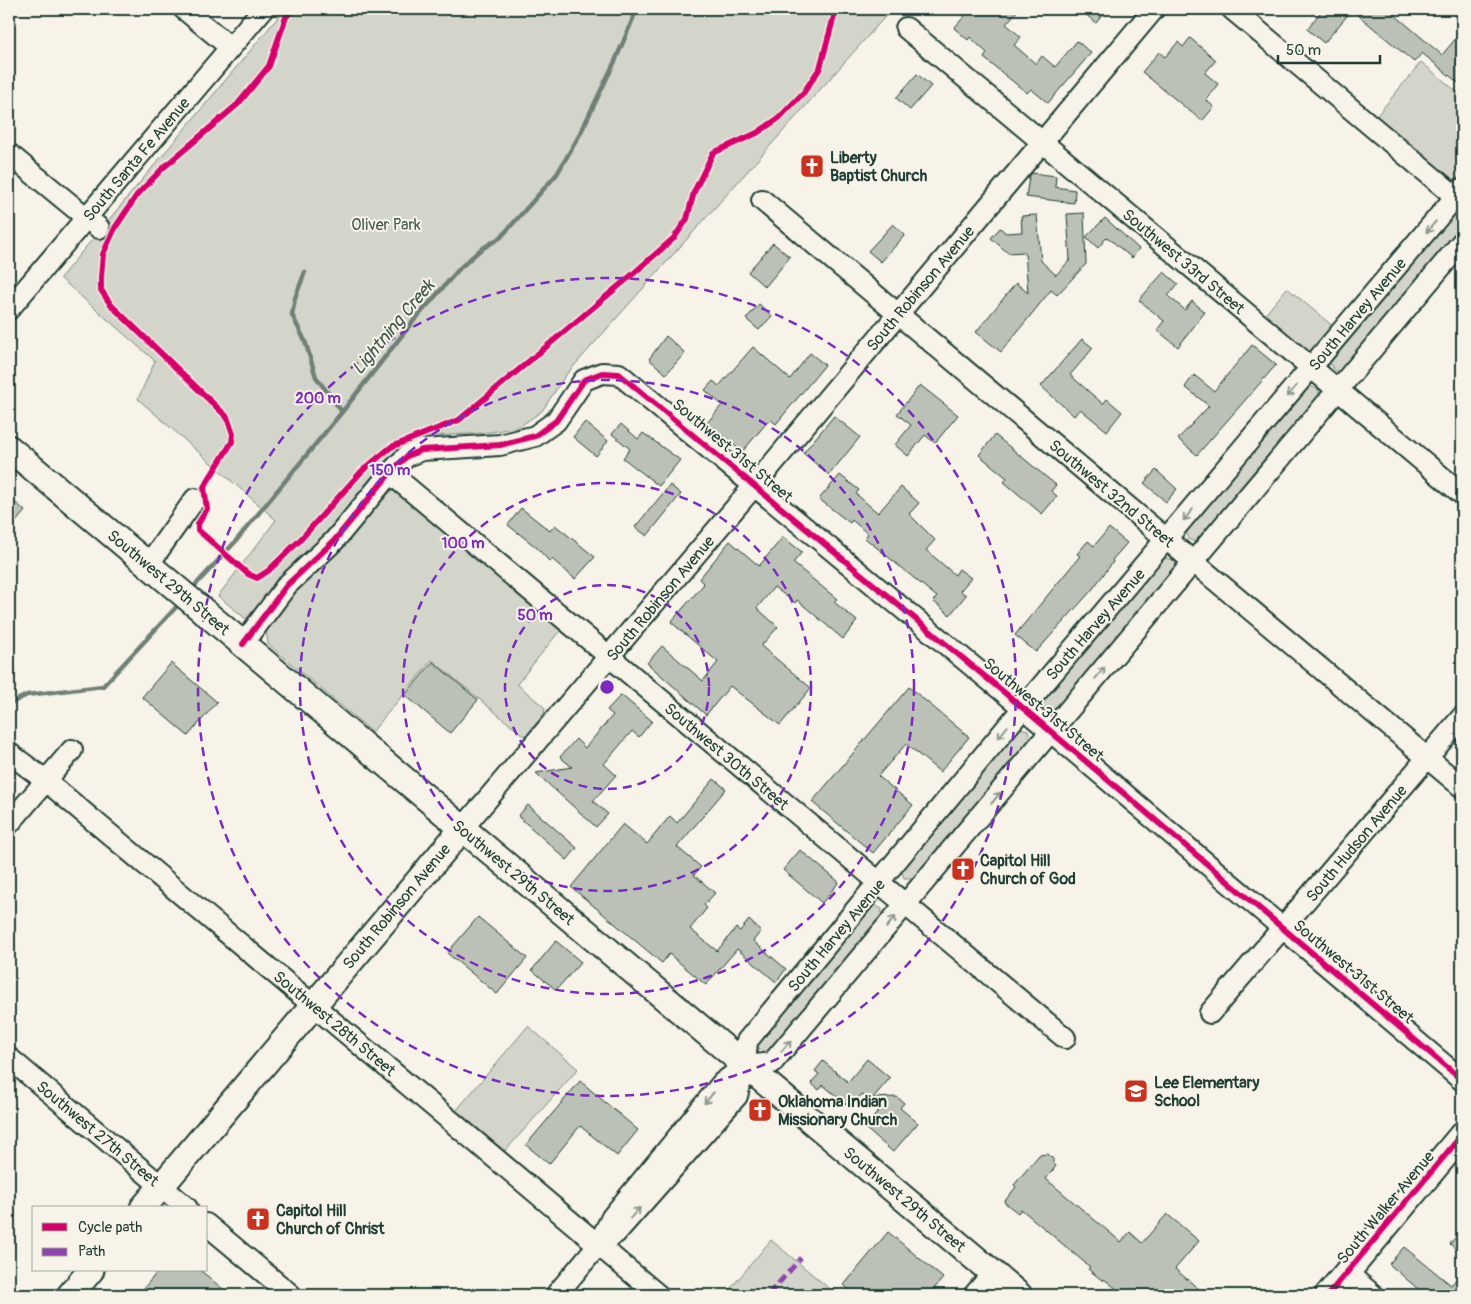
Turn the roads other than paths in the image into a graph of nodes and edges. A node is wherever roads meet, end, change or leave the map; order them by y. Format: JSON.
{"nodes":[{"id":1,"x":184,"y":9,"type":"edge"},
{"id":2,"x":263,"y":9,"type":"edge"},
{"id":3,"x":1154,"y":9,"type":"edge"},
{"id":4,"x":1232,"y":9,"type":"edge"},
{"id":5,"x":906,"y":28,"type":"dead end"},
{"id":6,"x":230,"y":47,"type":"junction"},
{"id":7,"x":1043,"y":142,"type":"junction"},
{"id":8,"x":9,"y":154,"type":"edge"},
{"id":9,"x":1460,"y":196,"type":"edge"},
{"id":10,"x":762,"y":200,"type":"dead end"},
{"id":11,"x":93,"y":223,"type":"junction"},
{"id":12,"x":1462,"y":242,"type":"edge"},
{"id":13,"x":9,"y":309,"type":"edge"},
{"id":14,"x":899,"y":314,"type":"junction"},
{"id":15,"x":1312,"y":368,"type":"junction"},
{"id":16,"x":1339,"y":390,"type":"junction"},
{"id":17,"x":9,"y":448,"type":"edge"},
{"id":18,"x":390,"y":473,"type":"junction"},
{"id":19,"x":754,"y":486,"type":"junction"},
{"id":20,"x":1462,"y":494,"type":"edge"},
{"id":21,"x":195,"y":499,"type":"dead end"},
{"id":22,"x":1168,"y":540,"type":"junction"},
{"id":23,"x":1194,"y":562,"type":"junction"},
{"id":24,"x":155,"y":570,"type":"junction"},
{"id":25,"x":243,"y":644,"type":"junction"},
{"id":26,"x":610,"y":658,"type":"junction"},
{"id":27,"x":1023,"y":708,"type":"junction"},
{"id":28,"x":1462,"y":717,"type":"edge"},
{"id":29,"x":1051,"y":733,"type":"junction"},
{"id":30,"x":72,"y":750,"type":"dead end"},
{"id":31,"x":9,"y":754,"type":"edge"},
{"id":32,"x":1428,"y":758,"type":"junction"},
{"id":33,"x":45,"y":780,"type":"junction"},
{"id":34,"x":1462,"y":787,"type":"edge"},
{"id":35,"x":9,"y":824,"type":"edge"},
{"id":36,"x":462,"y":829,"type":"junction"},
{"id":37,"x":880,"y":882,"type":"junction"},
{"id":38,"x":906,"y":905,"type":"junction"},
{"id":39,"x":1283,"y":929,"type":"junction"},
{"id":40,"x":313,"y":1004,"type":"junction"},
{"id":41,"x":1210,"y":1013,"type":"dead end"},
{"id":42,"x":1065,"y":1038,"type":"dead end"},
{"id":43,"x":9,"y":1058,"type":"edge"},
{"id":44,"x":745,"y":1066,"type":"junction"},
{"id":45,"x":1462,"y":1080,"type":"edge"},
{"id":46,"x":1462,"y":1135,"type":"edge"},
{"id":47,"x":161,"y":1186,"type":"junction"},
{"id":48,"x":144,"y":1206,"type":"edge"},
{"id":49,"x":185,"y":1206,"type":"edge"},
{"id":50,"x":208,"y":1226,"type":"edge"},
{"id":51,"x":598,"y":1245,"type":"junction"},
{"id":52,"x":89,"y":1272,"type":"edge"},
{"id":53,"x":993,"y":1273,"type":"junction"},
{"id":54,"x":1347,"y":1273,"type":"junction"},
{"id":55,"x":70,"y":1295,"type":"edge"},
{"id":56,"x":291,"y":1295,"type":"edge"},
{"id":57,"x":556,"y":1295,"type":"edge"},
{"id":58,"x":658,"y":1295,"type":"edge"},
{"id":59,"x":974,"y":1295,"type":"edge"},
{"id":60,"x":1019,"y":1295,"type":"edge"},
{"id":61,"x":1328,"y":1295,"type":"edge"},
{"id":62,"x":1373,"y":1295,"type":"edge"}],
"edges":[{"from":1,"to":6,"type":"street"},
{"from":2,"to":6,"type":"street","name":"South Santa Fe Avenue"},
{"from":3,"to":7,"type":"street","name":"South Robinson Avenue"},
{"from":4,"to":9,"type":"street"},
{"from":5,"to":7,"type":"street","name":"Southwest 33rd Street"},
{"from":6,"to":11,"type":"street","name":"South Santa Fe Avenue"},
{"from":7,"to":14,"type":"street","name":"South Robinson Avenue"},
{"from":7,"to":15,"type":"street","name":"Southwest 33rd Street"},
{"from":8,"to":11,"type":"street"},
{"from":9,"to":15,"type":"street","name":"South Harvey Avenue","one_way":true},
{"from":10,"to":14,"type":"street","name":"Southwest 32nd Street"},
{"from":11,"to":13,"type":"street","name":"South Santa Fe Avenue"},
{"from":12,"to":16,"type":"street","name":"South Harvey Avenue"},
{"from":14,"to":19,"type":"street","name":"South Robinson Avenue"},
{"from":14,"to":22,"type":"street","name":"Southwest 32nd Street"},
{"from":15,"to":16,"type":"street","name":"Southwest 33rd Street"},
{"from":15,"to":22,"type":"street","name":"South Harvey Avenue","one_way":true},
{"from":16,"to":20,"type":"street","name":"Southwest 33rd Street"},
{"from":16,"to":23,"type":"street","name":"South Harvey Avenue"},
{"from":17,"to":24,"type":"main road","name":"Southwest 29th Street"},
{"from":18,"to":19,"type":"street","name":"Southwest 31st Street"},
{"from":18,"to":25,"type":"street"},
{"from":18,"to":26,"type":"street","name":"Southwest 30th Street"},
{"from":19,"to":26,"type":"street","name":"South Robinson Avenue"},
{"from":19,"to":27,"type":"street","name":"Southwest 31st Street"},
{"from":21,"to":24,"type":"street"},
{"from":22,"to":23,"type":"street","name":"Southwest 32nd Street"},
{"from":22,"to":27,"type":"street","name":"South Harvey Avenue"},
{"from":29,"to":23,"type":"street","name":"South Harvey Avenue","one_way":true},
{"from":23,"to":32,"type":"street","name":"Southwest 32nd Street"},
{"from":24,"to":25,"type":"main road","name":"Southwest 29th Street"},
{"from":25,"to":36,"type":"main road","name":"Southwest 29th Street"},
{"from":26,"to":36,"type":"street","name":"South Robinson Avenue"},
{"from":26,"to":37,"type":"street","name":"Southwest 30th Street"},
{"from":27,"to":29,"type":"street","name":"Southwest 31st Street"},
{"from":27,"to":37,"type":"street","name":"South Harvey Avenue","one_way":true},
{"from":28,"to":32,"type":"street","name":"South Hudson Avenue"},
{"from":38,"to":29,"type":"street","name":"South Harvey Avenue","one_way":true},
{"from":29,"to":39,"type":"street","name":"Southwest 31st Street"},
{"from":30,"to":33,"type":"street"},
{"from":31,"to":33,"type":"street","name":"Southwest 28th Street"},
{"from":32,"to":34,"type":"street","name":"Southwest 32nd Street"},
{"from":32,"to":39,"type":"street","name":"South Hudson Avenue"},
{"from":33,"to":35,"type":"street"},
{"from":33,"to":40,"type":"street","name":"Southwest 28th Street"},
{"from":36,"to":40,"type":"main road","name":"South Robinson Avenue"},
{"from":36,"to":44,"type":"main road","name":"Southwest 29th Street"},
{"from":37,"to":38,"type":"street","name":"Southwest 30th Street"},
{"from":37,"to":44,"type":"street","name":"South Harvey Avenue"},
{"from":38,"to":42,"type":"street","name":"Southwest 30th Street"},
{"from":44,"to":38,"type":"street","name":"South Harvey Avenue","one_way":true},
{"from":39,"to":41,"type":"street","name":"South Hudson Avenue"},
{"from":39,"to":45,"type":"street","name":"Southwest 31st Street"},
{"from":40,"to":47,"type":"main road","name":"South Robinson Avenue"},
{"from":40,"to":51,"type":"street","name":"Southwest 28th Street"},
{"from":43,"to":47,"type":"street","name":"Southwest 27th Street"},
{"from":44,"to":51,"type":"street","name":"South Harvey Avenue"},
{"from":44,"to":53,"type":"main road","name":"Southwest 29th Street"},
{"from":46,"to":54,"type":"main road","name":"South Walker Avenue"},
{"from":47,"to":48,"type":"main road","name":"South Robinson Avenue"},
{"from":47,"to":49,"type":"street","name":"Southwest 27th Street"},
{"from":50,"to":56,"type":"street"},
{"from":51,"to":57,"type":"street","name":"South Harvey Avenue"},
{"from":51,"to":58,"type":"street","name":"Southwest 28th Street"},
{"from":52,"to":55,"type":"main road"},
{"from":53,"to":59,"type":"street"},
{"from":53,"to":60,"type":"main road","name":"Southwest 29th Street"},
{"from":54,"to":61,"type":"main road","name":"South Walker Avenue"},
{"from":54,"to":62,"type":"street"}]}
